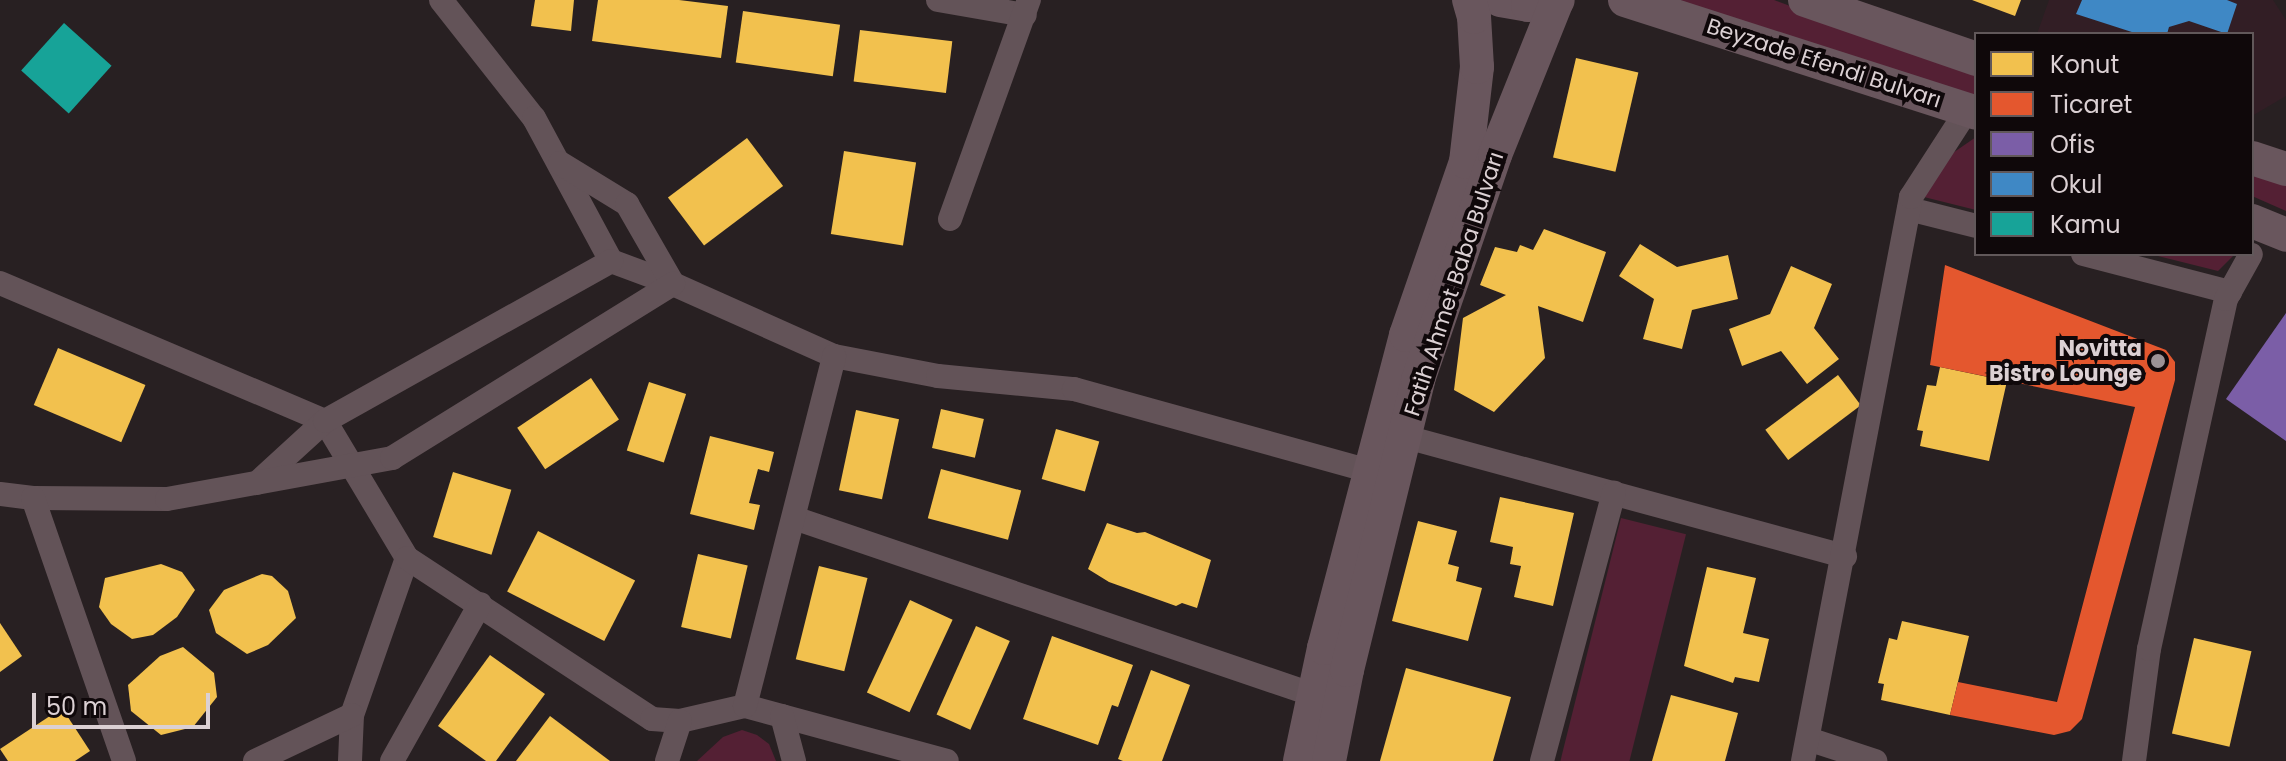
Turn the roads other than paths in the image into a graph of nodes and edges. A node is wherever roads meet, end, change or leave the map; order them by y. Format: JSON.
{"nodes":[{"id":1,"x":441,"y":0,"type":"edge"},
{"id":2,"x":938,"y":0,"type":"edge"},
{"id":3,"x":1469,"y":0,"type":"edge"},
{"id":4,"x":1500,"y":0,"type":"edge"},
{"id":5,"x":1558,"y":0,"type":"edge"},
{"id":6,"x":1625,"y":0,"type":"edge"},
{"id":7,"x":1805,"y":0,"type":"edge"},
{"id":8,"x":1846,"y":6,"type":"edge"},
{"id":9,"x":1027,"y":7,"type":"edge"},
{"id":10,"x":1974,"y":58,"type":"edge"},
{"id":11,"x":1972,"y":111,"type":"edge"},
{"id":12,"x":2254,"y":159,"type":"edge"},
{"id":13,"x":560,"y":163,"type":"junction"},
{"id":14,"x":2286,"y":169,"type":"edge"},
{"id":15,"x":1909,"y":209,"type":"junction"},
{"id":16,"x":950,"y":219,"type":"dead end"},
{"id":17,"x":1974,"y":225,"type":"edge"},
{"id":18,"x":2091,"y":256,"type":"edge"},
{"id":19,"x":2251,"y":256,"type":"edge"},
{"id":20,"x":611,"y":261,"type":"junction"},
{"id":21,"x":0,"y":283,"type":"edge"},
{"id":22,"x":673,"y":284,"type":"junction"},
{"id":23,"x":2230,"y":292,"type":"junction"},
{"id":24,"x":834,"y":356,"type":"junction"},
{"id":25,"x":325,"y":421,"type":"junction"},
{"id":26,"x":1406,"y":437,"type":"junction"},
{"id":27,"x":351,"y":465,"type":"junction"},
{"id":28,"x":1369,"y":471,"type":"junction"},
{"id":29,"x":257,"y":483,"type":"junction"},
{"id":30,"x":1614,"y":493,"type":"junction"},
{"id":31,"x":0,"y":494,"type":"edge"},
{"id":32,"x":33,"y":498,"type":"junction"},
{"id":33,"x":794,"y":518,"type":"junction"},
{"id":34,"x":1845,"y":556,"type":"junction"},
{"id":35,"x":407,"y":558,"type":"junction"},
{"id":36,"x":480,"y":604,"type":"junction"},
{"id":37,"x":1314,"y":695,"type":"junction"},
{"id":38,"x":745,"y":706,"type":"junction"},
{"id":39,"x":352,"y":715,"type":"junction"},
{"id":40,"x":782,"y":716,"type":"junction"},
{"id":41,"x":680,"y":721,"type":"junction"},
{"id":42,"x":1805,"y":750,"type":"edge"},
{"id":43,"x":898,"y":755,"type":"edge"},
{"id":44,"x":124,"y":761,"type":"edge"},
{"id":45,"x":255,"y":761,"type":"edge"},
{"id":46,"x":350,"y":761,"type":"edge"},
{"id":47,"x":392,"y":761,"type":"edge"},
{"id":48,"x":667,"y":761,"type":"edge"},
{"id":49,"x":794,"y":761,"type":"edge"},
{"id":50,"x":947,"y":761,"type":"edge"},
{"id":51,"x":1300,"y":761,"type":"edge"},
{"id":52,"x":1329,"y":761,"type":"edge"},
{"id":53,"x":1542,"y":761,"type":"edge"},
{"id":54,"x":1875,"y":761,"type":"edge"},
{"id":55,"x":2134,"y":761,"type":"edge"}],
"edges":[{"from":1,"to":13,"type":"street"},
{"from":2,"to":9,"type":"street"},
{"from":3,"to":28,"type":"main road","name":"Fatih Ahmet Baba Bulvarı"},
{"from":4,"to":5,"type":"main road"},
{"from":5,"to":26,"type":"main road","name":"Fatih Ahmet Baba Bulvarı"},
{"from":6,"to":11,"type":"main road","name":"Beyzade Efendi Bulvarı"},
{"from":7,"to":8,"type":"main road"},
{"from":8,"to":10,"type":"main road"},
{"from":9,"to":16,"type":"street"},
{"from":11,"to":15,"type":"street"},
{"from":12,"to":14,"type":"main road"},
{"from":13,"to":20,"type":"street"},
{"from":13,"to":22,"type":"street"},
{"from":15,"to":17,"type":"street"},
{"from":15,"to":34,"type":"street"},
{"from":18,"to":23,"type":"street"},
{"from":19,"to":23,"type":"street"},
{"from":20,"to":22,"type":"street"},
{"from":20,"to":25,"type":"street"},
{"from":21,"to":25,"type":"street"},
{"from":22,"to":24,"type":"street"},
{"from":22,"to":27,"type":"street"},
{"from":23,"to":55,"type":"street"},
{"from":24,"to":28,"type":"street"},
{"from":24,"to":33,"type":"street"},
{"from":25,"to":27,"type":"street"},
{"from":25,"to":29,"type":"street"},
{"from":26,"to":30,"type":"street"},
{"from":26,"to":52,"type":"main road","name":"Fatih Ahmet Baba Bulvarı"},
{"from":27,"to":29,"type":"street"},
{"from":27,"to":35,"type":"street"},
{"from":28,"to":37,"type":"main road","name":"Fatih Ahmet Baba Bulvarı"},
{"from":29,"to":32,"type":"street"},
{"from":30,"to":34,"type":"street"},
{"from":30,"to":53,"type":"street"},
{"from":31,"to":32,"type":"street"},
{"from":32,"to":44,"type":"street"},
{"from":33,"to":37,"type":"street"},
{"from":33,"to":38,"type":"street"},
{"from":34,"to":42,"type":"street"},
{"from":35,"to":36,"type":"street"},
{"from":35,"to":39,"type":"street"},
{"from":36,"to":41,"type":"street"},
{"from":36,"to":47,"type":"street"},
{"from":37,"to":51,"type":"main road","name":"Fatih Ahmet Baba Bulvarı"},
{"from":38,"to":40,"type":"street"},
{"from":38,"to":41,"type":"street"},
{"from":39,"to":45,"type":"street"},
{"from":39,"to":46,"type":"street"},
{"from":40,"to":43,"type":"street"},
{"from":40,"to":49,"type":"street"},
{"from":41,"to":48,"type":"street"},
{"from":42,"to":54,"type":"street"},
{"from":43,"to":50,"type":"street"}]}
